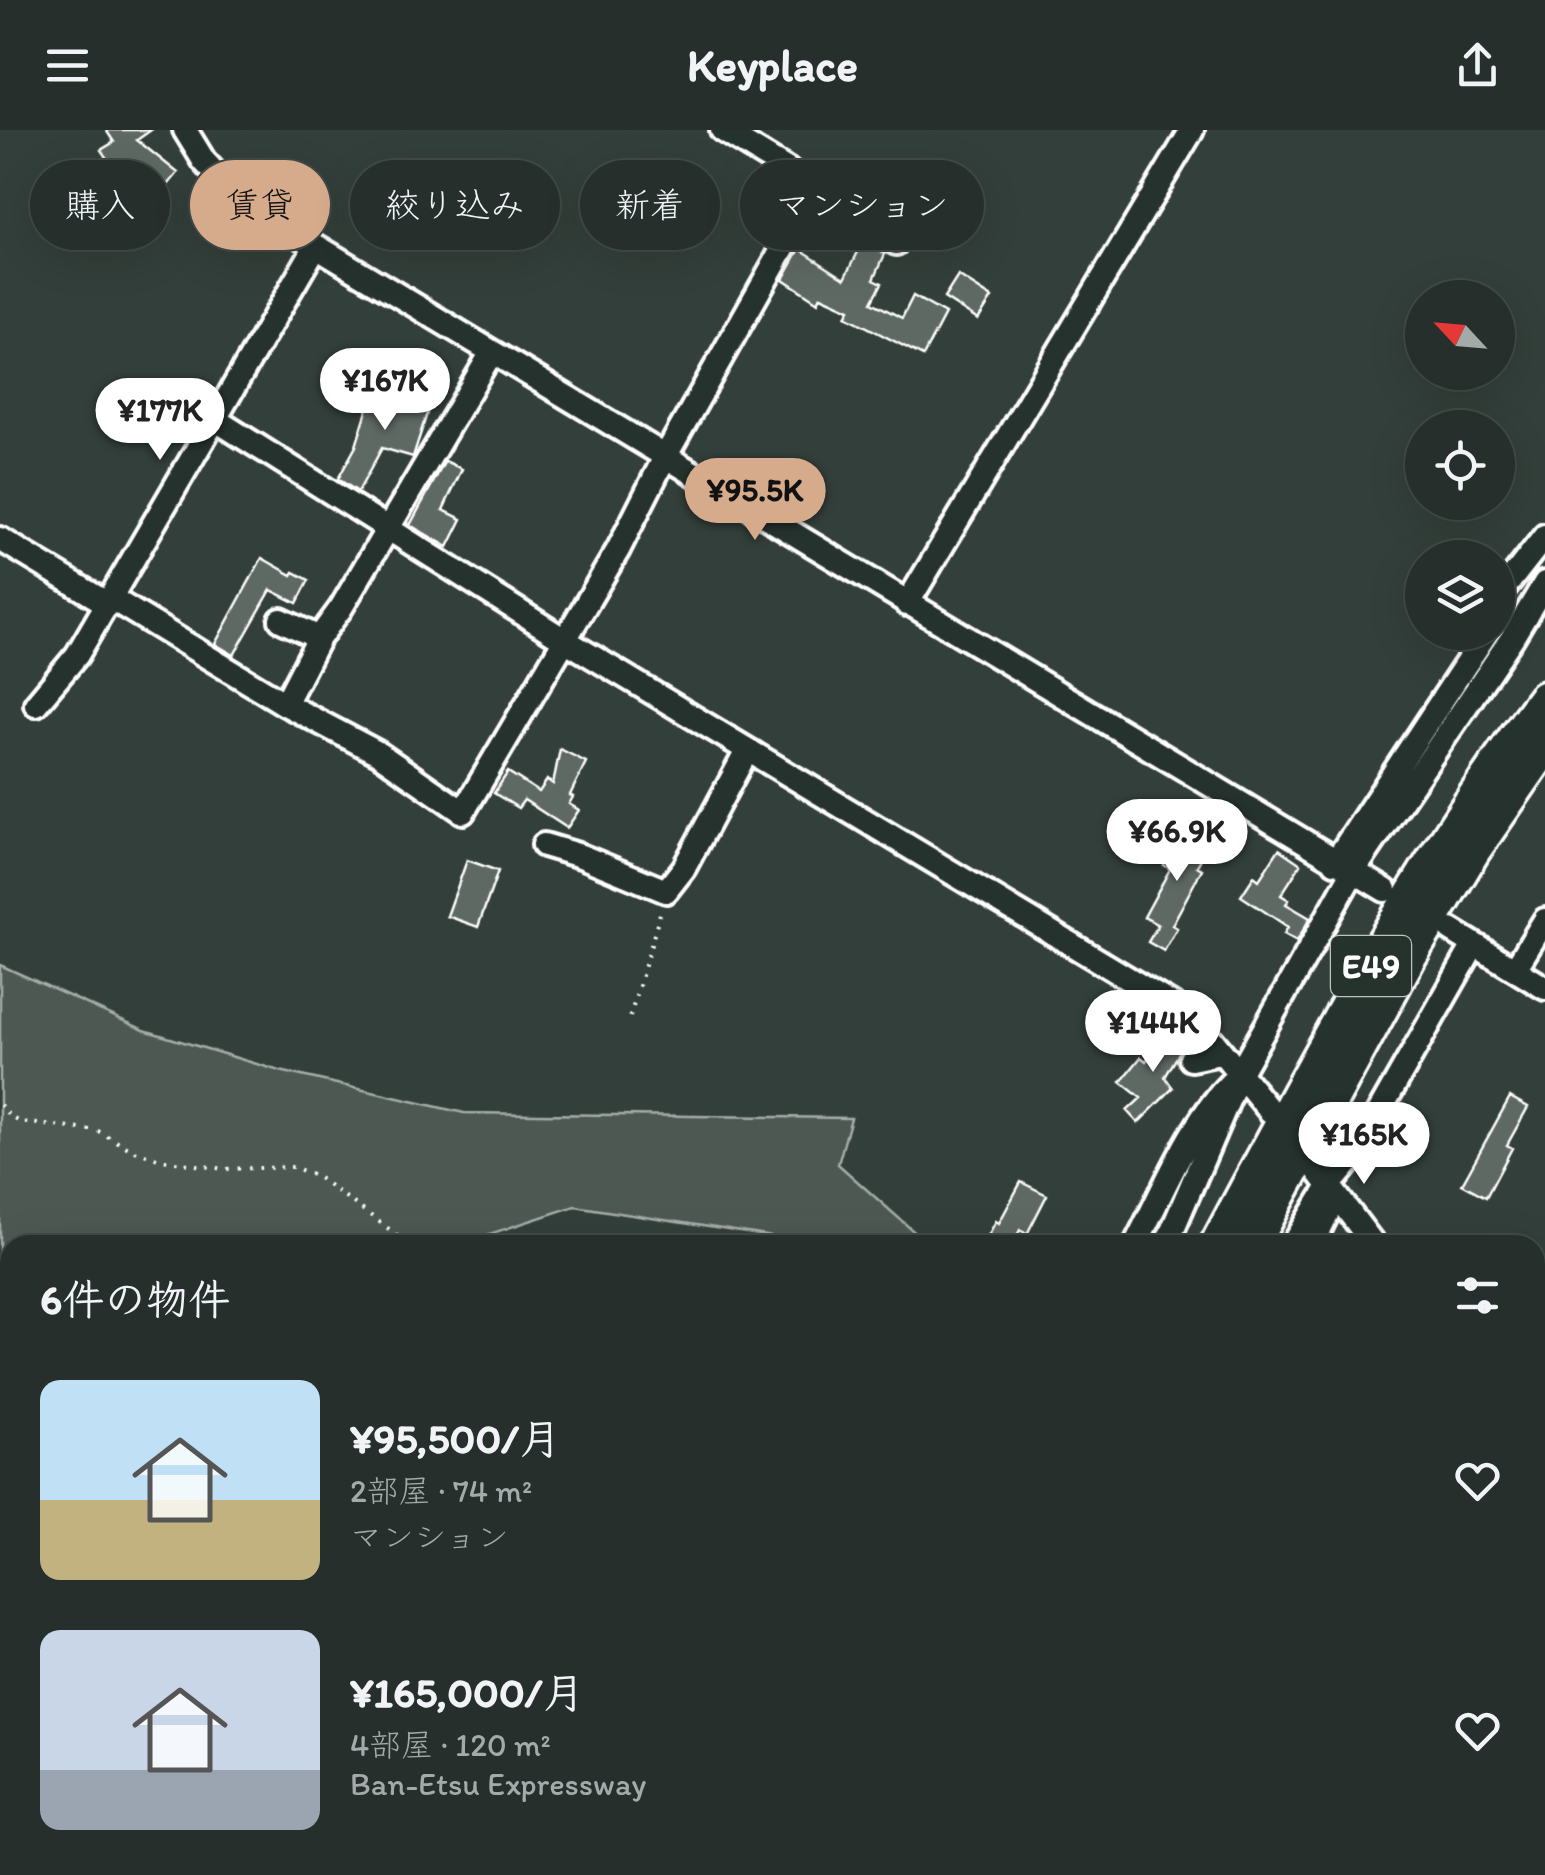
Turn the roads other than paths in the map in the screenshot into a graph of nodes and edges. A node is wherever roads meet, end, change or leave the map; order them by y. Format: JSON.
{"nodes":[{"id":1,"x":185,"y":130,"type":"edge"},
{"id":2,"x":722,"y":130,"type":"edge"},
{"id":3,"x":1192,"y":130,"type":"edge"},
{"id":4,"x":203,"y":160,"type":"edge"},
{"id":5,"x":771,"y":160,"type":"edge"},
{"id":6,"x":314,"y":250,"type":"edge"},
{"id":7,"x":323,"y":250,"type":"edge"},
{"id":8,"x":782,"y":250,"type":"edge"},
{"id":9,"x":492,"y":352,"type":"junction"},
{"id":10,"x":216,"y":420,"type":"junction"},
{"id":11,"x":665,"y":457,"type":"junction"},
{"id":12,"x":388,"y":529,"type":"junction"},
{"id":13,"x":1545,"y":536,"type":"edge"},
{"id":14,"x":0,"y":539,"type":"edge"},
{"id":15,"x":1515,"y":574,"type":"edge"},
{"id":16,"x":1545,"y":582,"type":"edge"},
{"id":17,"x":106,"y":603,"type":"junction"},
{"id":18,"x":907,"y":604,"type":"junction"},
{"id":19,"x":281,"y":620,"type":"dead end"},
{"id":20,"x":318,"y":638,"type":"junction"},
{"id":21,"x":563,"y":638,"type":"junction"},
{"id":22,"x":1477,"y":650,"type":"edge"},
{"id":23,"x":1545,"y":699,"type":"edge"},
{"id":24,"x":36,"y":704,"type":"dead end"},
{"id":25,"x":285,"y":704,"type":"junction"},
{"id":26,"x":1545,"y":745,"type":"edge"},
{"id":27,"x":748,"y":751,"type":"junction"},
{"id":28,"x":544,"y":845,"type":"dead end"},
{"id":29,"x":1344,"y":867,"type":"junction"},
{"id":30,"x":1386,"y":890,"type":"dead end"},
{"id":31,"x":1545,"y":920,"type":"edge"},
{"id":32,"x":1451,"y":930,"type":"dead end"},
{"id":33,"x":1474,"y":945,"type":"junction"},
{"id":34,"x":1515,"y":969,"type":"junction"},
{"id":35,"x":1545,"y":988,"type":"edge"},
{"id":36,"x":1220,"y":1053,"type":"junction"},
{"id":37,"x":1191,"y":1059,"type":"dead end"},
{"id":38,"x":1238,"y":1076,"type":"junction"},
{"id":39,"x":1270,"y":1111,"type":"dead end"},
{"id":40,"x":1312,"y":1163,"type":"dead end"},
{"id":41,"x":1330,"y":1185,"type":"junction"},
{"id":42,"x":1140,"y":1235,"type":"edge"},
{"id":43,"x":1170,"y":1235,"type":"edge"},
{"id":44,"x":1224,"y":1235,"type":"edge"},
{"id":45,"x":1256,"y":1235,"type":"edge"},
{"id":46,"x":1299,"y":1235,"type":"edge"},
{"id":47,"x":1317,"y":1235,"type":"edge"},
{"id":48,"x":1367,"y":1235,"type":"edge"}],
"edges":[{"from":1,"to":4,"type":"street"},
{"from":2,"to":5,"type":"street"},
{"from":3,"to":18,"type":"street"},
{"from":6,"to":10,"type":"street"},
{"from":7,"to":9,"type":"street"},
{"from":8,"to":11,"type":"street"},
{"from":9,"to":11,"type":"street"},
{"from":9,"to":12,"type":"street"},
{"from":10,"to":12,"type":"street"},
{"from":10,"to":17,"type":"street"},
{"from":11,"to":18,"type":"street"},
{"from":11,"to":21,"type":"street"},
{"from":12,"to":20,"type":"street"},
{"from":12,"to":21,"type":"street"},
{"from":13,"to":15,"type":"street"},
{"from":14,"to":17,"type":"street"},
{"from":16,"to":29,"type":"street"},
{"from":17,"to":24,"type":"street"},
{"from":17,"to":25,"type":"street"},
{"from":18,"to":29,"type":"street"},
{"from":19,"to":20,"type":"street"},
{"from":20,"to":25,"type":"street"},
{"from":21,"to":25,"type":"street"},
{"from":21,"to":27,"type":"street"},
{"from":22,"to":29,"type":"street"},
{"from":23,"to":44,"type":"highway","number":"E49"},
{"from":26,"to":45,"type":"highway","number":"E49"},
{"from":27,"to":28,"type":"street"},
{"from":27,"to":36,"type":"street"},
{"from":29,"to":30,"type":"street"},
{"from":29,"to":38,"type":"street"},
{"from":31,"to":34,"type":"street"},
{"from":32,"to":33,"type":"street"},
{"from":33,"to":34,"type":"street"},
{"from":33,"to":41,"type":"street"},
{"from":34,"to":35,"type":"street"},
{"from":36,"to":37,"type":"street"},
{"from":36,"to":38,"type":"street"},
{"from":38,"to":39,"type":"street"},
{"from":38,"to":42,"type":"street"},
{"from":38,"to":43,"type":"street"},
{"from":40,"to":41,"type":"street"},
{"from":41,"to":46,"type":"street"},
{"from":41,"to":47,"type":"street"},
{"from":41,"to":48,"type":"street"}]}
